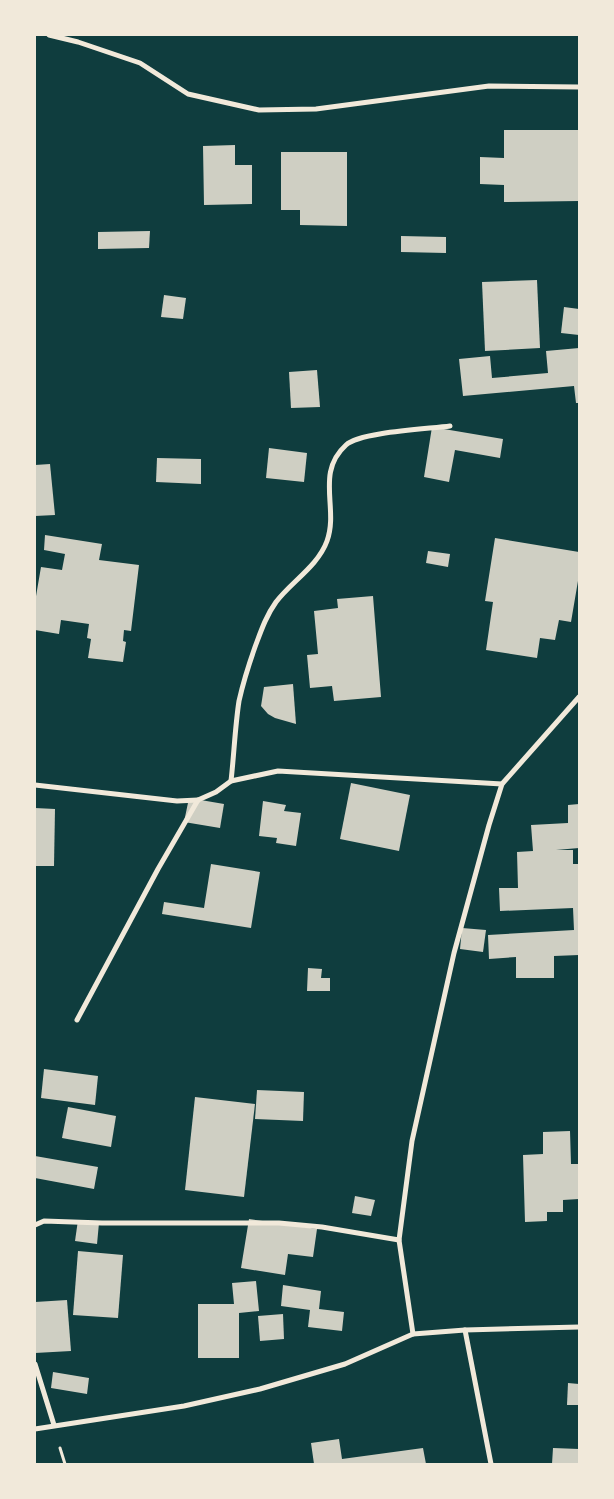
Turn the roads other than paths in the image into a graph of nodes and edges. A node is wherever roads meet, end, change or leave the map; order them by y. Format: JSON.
{"nodes":[{"id":1,"x":49,"y":35,"type":"edge"},
{"id":2,"x":579,"y":87,"type":"edge"},
{"id":3,"x":450,"y":426,"type":"dead end"},
{"id":4,"x":579,"y":697,"type":"edge"},
{"id":5,"x":231,"y":781,"type":"junction"},
{"id":6,"x":502,"y":784,"type":"junction"},
{"id":7,"x":35,"y":785,"type":"edge"},
{"id":8,"x":198,"y":800,"type":"junction"},
{"id":9,"x":77,"y":1020,"type":"dead end"},
{"id":10,"x":35,"y":1225,"type":"edge"},
{"id":11,"x":399,"y":1240,"type":"junction"},
{"id":12,"x":579,"y":1327,"type":"edge"},
{"id":13,"x":465,"y":1330,"type":"junction"},
{"id":14,"x":413,"y":1334,"type":"junction"},
{"id":15,"x":35,"y":1364,"type":"edge"},
{"id":16,"x":54,"y":1425,"type":"junction"},
{"id":17,"x":35,"y":1429,"type":"edge"},
{"id":18,"x":491,"y":1464,"type":"edge"}],
"edges":[{"from":1,"to":2,"type":"street"},
{"from":3,"to":5,"type":"street"},
{"from":4,"to":6,"type":"street"},
{"from":5,"to":6,"type":"street"},
{"from":5,"to":8,"type":"street"},
{"from":6,"to":11,"type":"street"},
{"from":7,"to":8,"type":"street"},
{"from":8,"to":9,"type":"street"},
{"from":10,"to":11,"type":"street"},
{"from":11,"to":14,"type":"street"},
{"from":12,"to":13,"type":"street"},
{"from":13,"to":14,"type":"street"},
{"from":13,"to":18,"type":"street"},
{"from":14,"to":16,"type":"street"},
{"from":15,"to":16,"type":"street"},
{"from":16,"to":17,"type":"street"}]}
